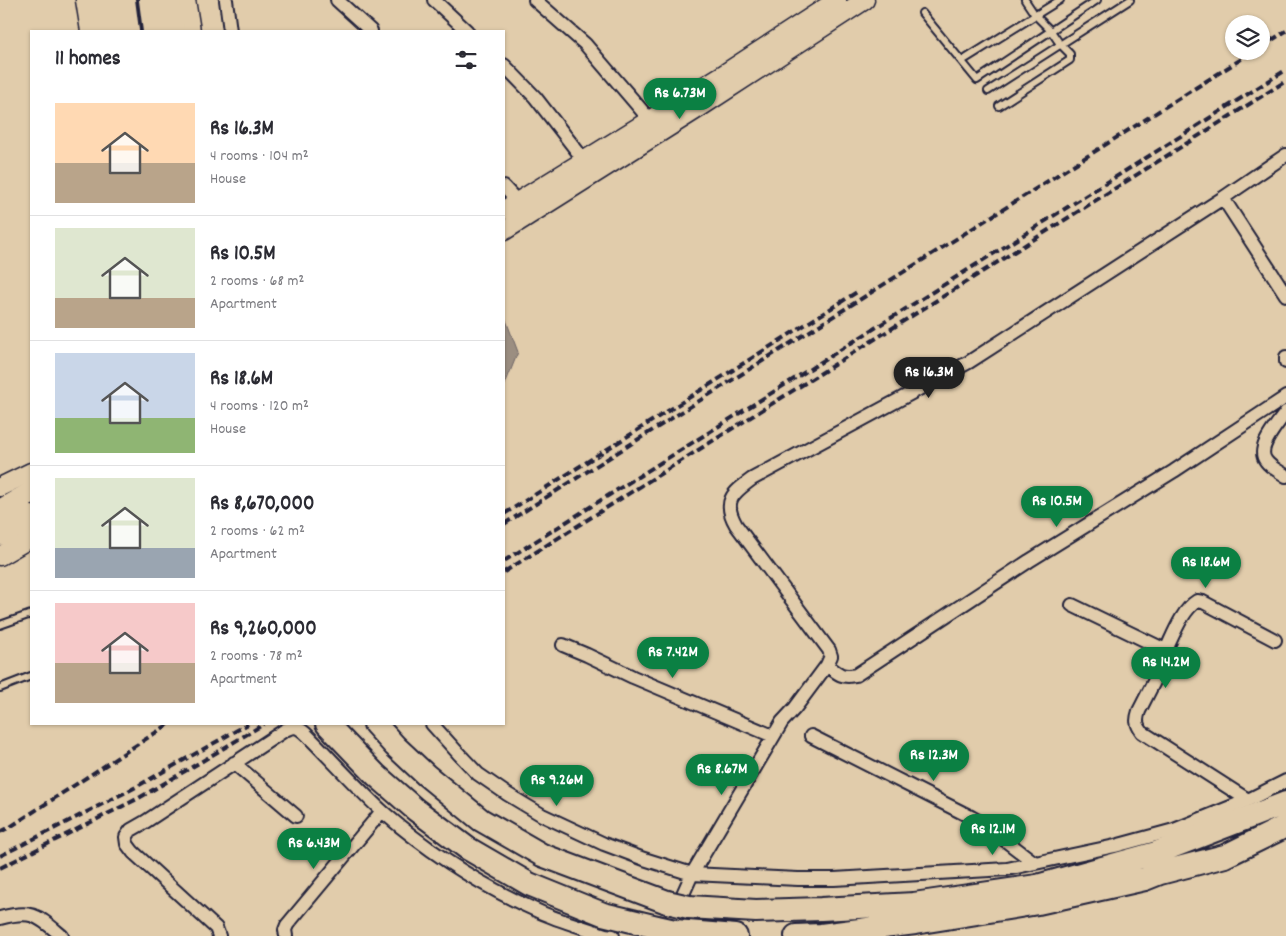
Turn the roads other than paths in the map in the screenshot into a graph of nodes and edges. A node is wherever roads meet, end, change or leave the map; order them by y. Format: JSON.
{"nodes":[{"id":1,"x":85,"y":0,"type":"edge"},
{"id":2,"x":103,"y":0,"type":"edge"},
{"id":3,"x":124,"y":0,"type":"edge"},
{"id":4,"x":150,"y":0,"type":"edge"},
{"id":5,"x":169,"y":0,"type":"edge"},
{"id":6,"x":186,"y":0,"type":"edge"},
{"id":7,"x":226,"y":0,"type":"edge"},
{"id":8,"x":337,"y":0,"type":"edge"},
{"id":9,"x":434,"y":0,"type":"edge"},
{"id":10,"x":535,"y":0,"type":"edge"},
{"id":11,"x":837,"y":0,"type":"edge"},
{"id":12,"x":865,"y":0,"type":"edge"},
{"id":13,"x":1025,"y":0,"type":"edge"},
{"id":14,"x":1060,"y":0,"type":"edge"},
{"id":15,"x":1097,"y":0,"type":"edge"},
{"id":16,"x":1130,"y":0,"type":"edge"},
{"id":17,"x":922,"y":13,"type":"dead end"},
{"id":18,"x":1035,"y":15,"type":"junction"},
{"id":19,"x":90,"y":30,"type":"edge"},
{"id":20,"x":108,"y":30,"type":"edge"},
{"id":21,"x":128,"y":30,"type":"edge"},
{"id":22,"x":154,"y":30,"type":"edge"},
{"id":23,"x":174,"y":30,"type":"edge"},
{"id":24,"x":191,"y":30,"type":"edge"},
{"id":25,"x":230,"y":30,"type":"edge"},
{"id":26,"x":370,"y":30,"type":"edge"},
{"id":27,"x":466,"y":30,"type":"edge"},
{"id":28,"x":1050,"y":31,"type":"junction"},
{"id":29,"x":1060,"y":44,"type":"junction"},
{"id":30,"x":962,"y":61,"type":"junction"},
{"id":31,"x":756,"y":62,"type":"junction"},
{"id":32,"x":505,"y":67,"type":"edge"},
{"id":33,"x":988,"y":91,"type":"dead end"},
{"id":34,"x":998,"y":106,"type":"dead end"},
{"id":35,"x":650,"y":120,"type":"junction"},
{"id":36,"x":1286,"y":155,"type":"edge"},
{"id":37,"x":584,"y":160,"type":"junction"},
{"id":38,"x":505,"y":190,"type":"edge"},
{"id":39,"x":1223,"y":198,"type":"junction"},
{"id":40,"x":511,"y":205,"type":"edge"},
{"id":41,"x":505,"y":230,"type":"edge"},
{"id":42,"x":1286,"y":295,"type":"edge"},
{"id":43,"x":1286,"y":357,"type":"edge"},
{"id":44,"x":1286,"y":362,"type":"edge"},
{"id":45,"x":1286,"y":397,"type":"edge"},
{"id":46,"x":1286,"y":412,"type":"edge"},
{"id":47,"x":30,"y":473,"type":"edge"},
{"id":48,"x":1286,"y":476,"type":"edge"},
{"id":49,"x":30,"y":493,"type":"edge"},
{"id":50,"x":4,"y":501,"type":"edge"},
{"id":51,"x":19,"y":529,"type":"edge"},
{"id":52,"x":0,"y":556,"type":"edge"},
{"id":53,"x":1072,"y":605,"type":"dead end"},
{"id":54,"x":30,"y":614,"type":"edge"},
{"id":55,"x":0,"y":625,"type":"edge"},
{"id":56,"x":1275,"y":640,"type":"dead end"},
{"id":57,"x":563,"y":645,"type":"dead end"},
{"id":58,"x":1165,"y":652,"type":"junction"},
{"id":59,"x":827,"y":666,"type":"junction"},
{"id":60,"x":30,"y":676,"type":"edge"},
{"id":61,"x":0,"y":688,"type":"edge"},
{"id":62,"x":328,"y":725,"type":"edge"},
{"id":63,"x":376,"y":725,"type":"edge"},
{"id":64,"x":433,"y":725,"type":"edge"},
{"id":65,"x":773,"y":736,"type":"junction"},
{"id":66,"x":811,"y":736,"type":"dead end"},
{"id":67,"x":234,"y":763,"type":"junction"},
{"id":68,"x":1286,"y":781,"type":"edge"},
{"id":69,"x":1248,"y":800,"type":"junction"},
{"id":70,"x":1286,"y":803,"type":"edge"},
{"id":71,"x":382,"y":811,"type":"junction"},
{"id":72,"x":296,"y":816,"type":"dead end"},
{"id":73,"x":1286,"y":826,"type":"edge"},
{"id":74,"x":1035,"y":863,"type":"junction"},
{"id":75,"x":1158,"y":863,"type":"junction"},
{"id":76,"x":692,"y":874,"type":"junction"},
{"id":77,"x":0,"y":918,"type":"edge"},
{"id":78,"x":666,"y":932,"type":"edge"},
{"id":79,"x":62,"y":936,"type":"edge"},
{"id":80,"x":219,"y":936,"type":"edge"},
{"id":81,"x":286,"y":936,"type":"edge"},
{"id":82,"x":613,"y":936,"type":"edge"},
{"id":83,"x":736,"y":936,"type":"edge"},
{"id":84,"x":796,"y":936,"type":"edge"}],
"edges":[{"from":1,"to":19,"type":"main road"},
{"from":2,"to":20,"type":"highway"},
{"from":3,"to":21,"type":"highway"},
{"from":4,"to":22,"type":"highway"},
{"from":5,"to":23,"type":"highway"},
{"from":6,"to":24,"type":"main road"},
{"from":7,"to":25,"type":"street"},
{"from":8,"to":26,"type":"street"},
{"from":9,"to":27,"type":"street"},
{"from":10,"to":35,"type":"street"},
{"from":11,"to":31,"type":"main road"},
{"from":12,"to":31,"type":"main road"},
{"from":13,"to":18,"type":"lane"},
{"from":14,"to":18,"type":"lane"},
{"from":15,"to":28,"type":"lane"},
{"from":16,"to":29,"type":"lane"},
{"from":17,"to":30,"type":"lane"},
{"from":18,"to":28,"type":"lane"},
{"from":18,"to":30,"type":"lane"},
{"from":28,"to":29,"type":"lane"},
{"from":28,"to":30,"type":"lane"},
{"from":29,"to":33,"type":"lane"},
{"from":29,"to":34,"type":"lane"},
{"from":31,"to":35,"type":"main road"},
{"from":31,"to":41,"type":"main road"},
{"from":32,"to":37,"type":"street"},
{"from":35,"to":37,"type":"main road"},
{"from":36,"to":39,"type":"street"},
{"from":37,"to":40,"type":"main road"},
{"from":38,"to":40,"type":"street"},
{"from":39,"to":42,"type":"street"},
{"from":39,"to":59,"type":"street"},
{"from":43,"to":44,"type":"street"},
{"from":45,"to":59,"type":"street"},
{"from":46,"to":48,"type":"street"},
{"from":47,"to":50,"type":"main road"},
{"from":49,"to":50,"type":"highway"},
{"from":51,"to":52,"type":"main road"},
{"from":53,"to":58,"type":"street"},
{"from":54,"to":55,"type":"lane"},
{"from":56,"to":58,"type":"street"},
{"from":57,"to":65,"type":"street"},
{"from":58,"to":69,"type":"street"},
{"from":59,"to":65,"type":"street"},
{"from":60,"to":61,"type":"lane"},
{"from":62,"to":78,"type":"highway"},
{"from":63,"to":75,"type":"highway"},
{"from":64,"to":76,"type":"street"},
{"from":65,"to":76,"type":"street"},
{"from":66,"to":74,"type":"street"},
{"from":67,"to":71,"type":"street"},
{"from":67,"to":72,"type":"street"},
{"from":67,"to":80,"type":"street"},
{"from":68,"to":69,"type":"street"},
{"from":69,"to":74,"type":"street"},
{"from":70,"to":75,"type":"highway"},
{"from":71,"to":81,"type":"street"},
{"from":71,"to":82,"type":"street"},
{"from":73,"to":75,"type":"highway"},
{"from":74,"to":76,"type":"street"},
{"from":75,"to":84,"type":"highway"},
{"from":76,"to":78,"type":"street"},
{"from":77,"to":79,"type":"street"},
{"from":78,"to":83,"type":"highway"}]}
